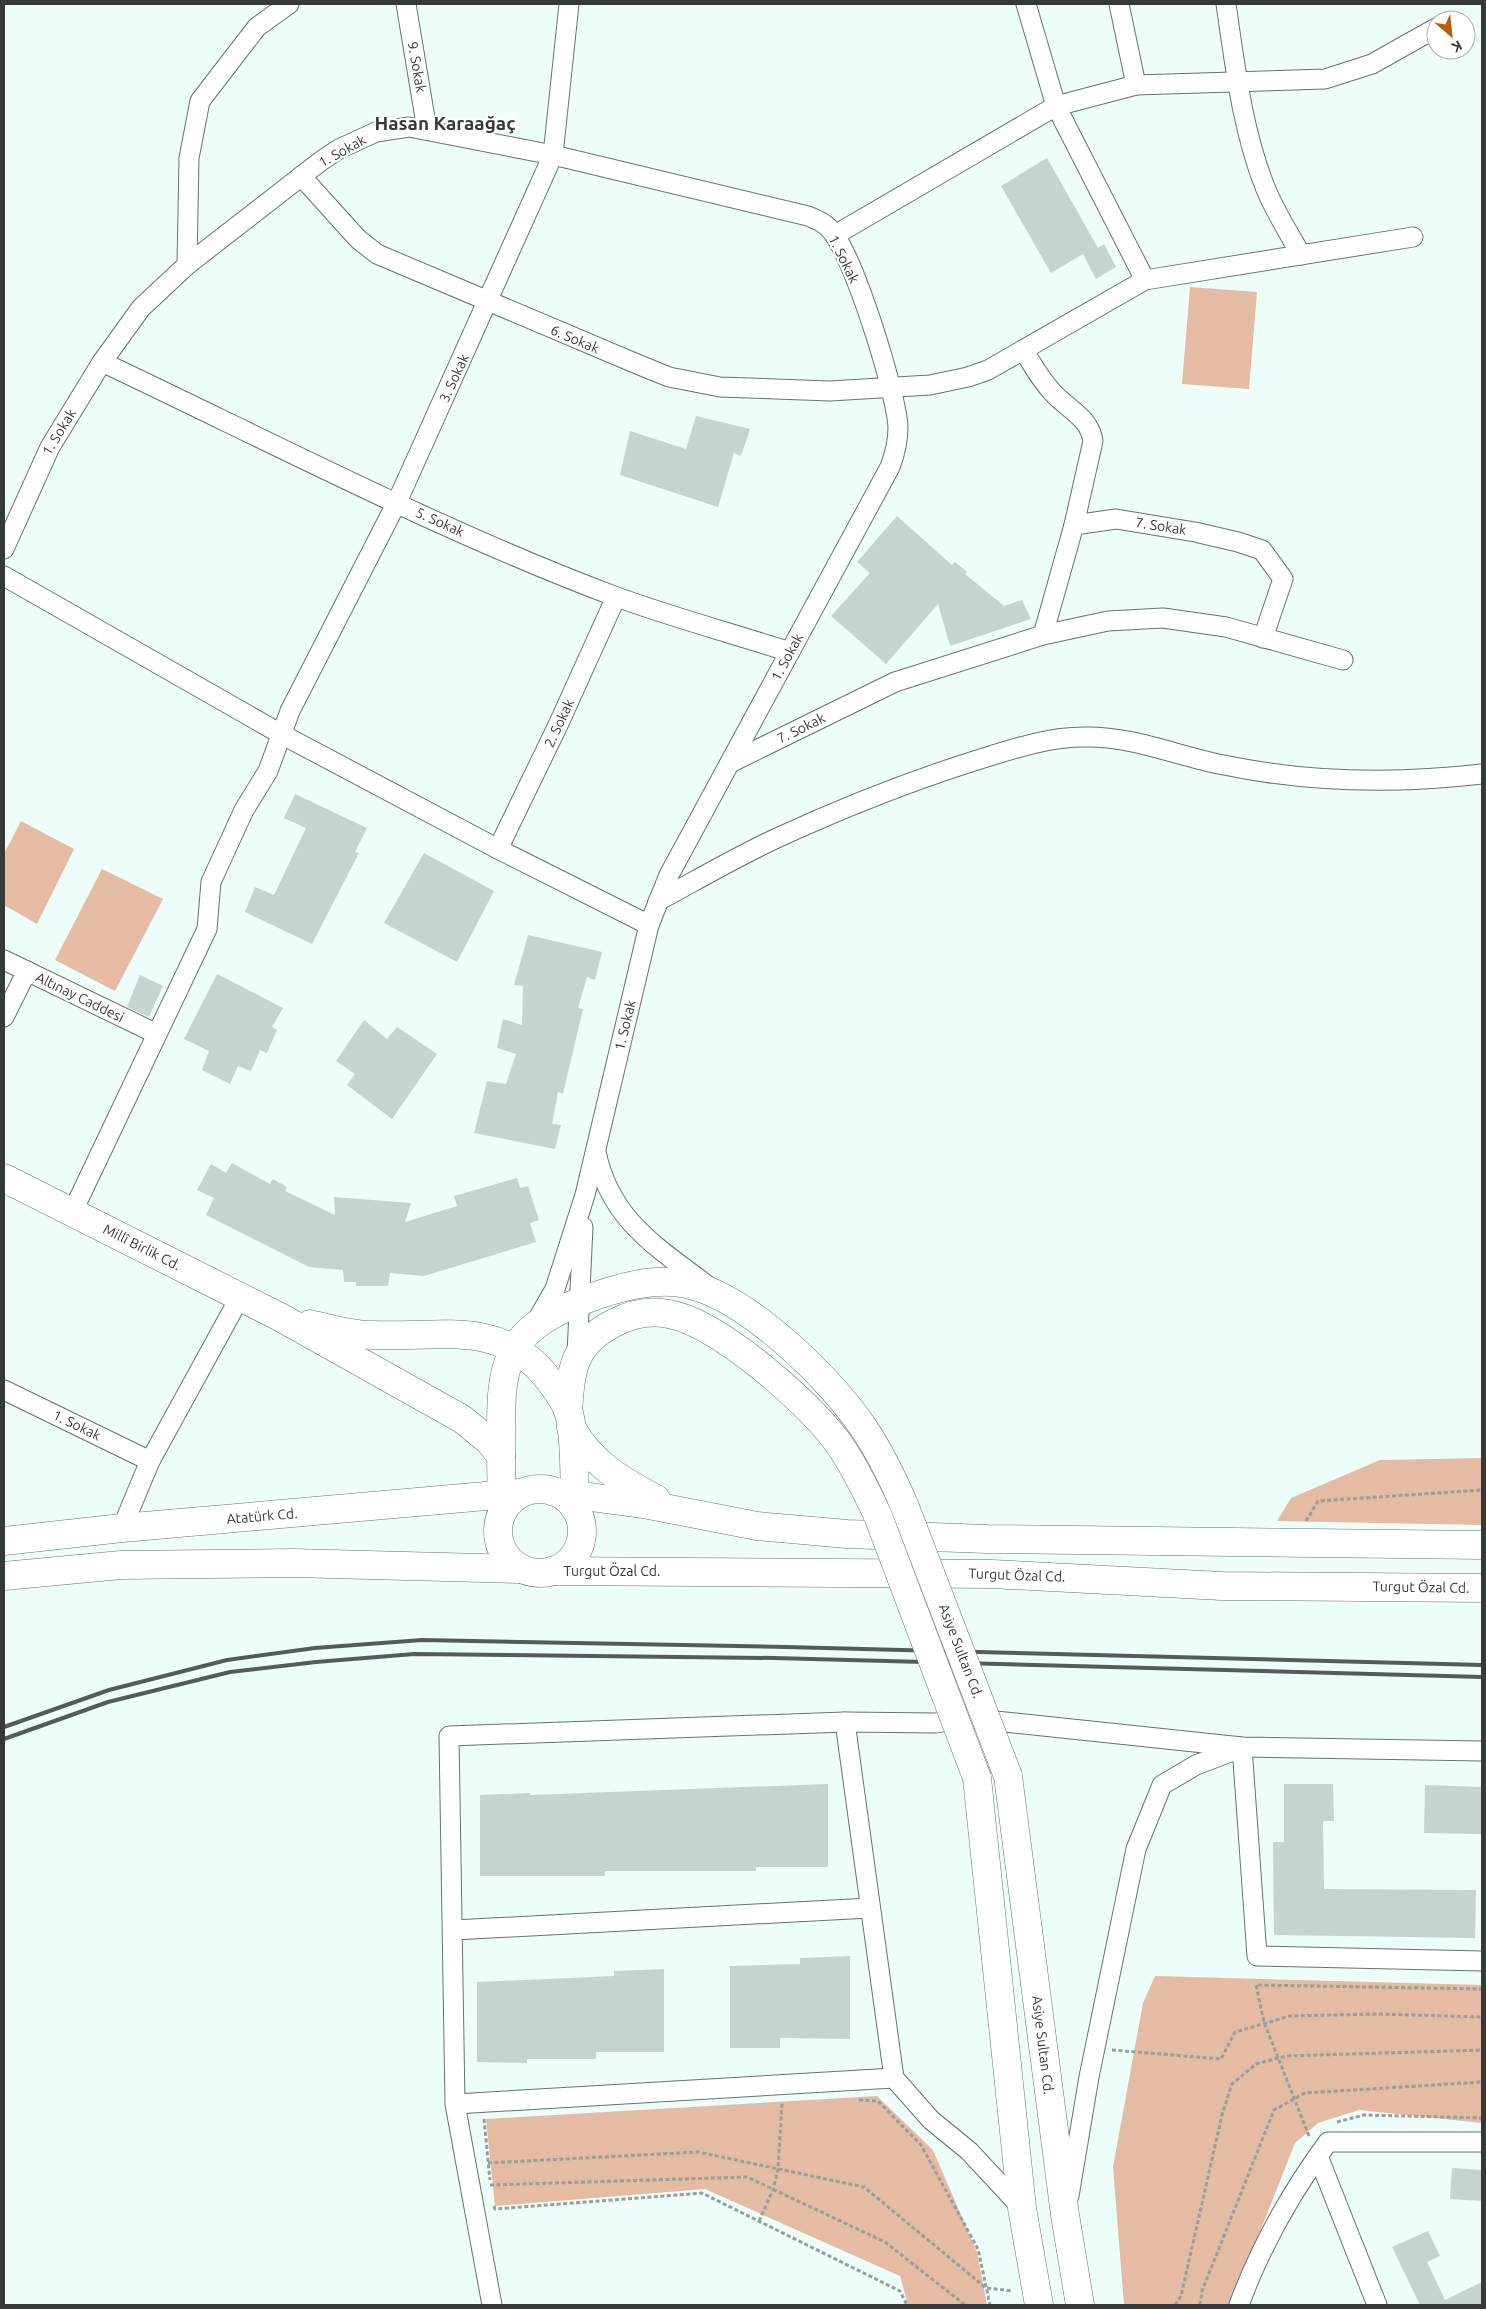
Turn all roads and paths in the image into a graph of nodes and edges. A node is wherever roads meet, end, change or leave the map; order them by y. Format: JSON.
{"nodes":[{"id":1,"x":289,"y":4,"type":"edge"},
{"id":2,"x":406,"y":4,"type":"edge"},
{"id":3,"x":569,"y":4,"type":"edge"},
{"id":4,"x":1026,"y":4,"type":"edge"},
{"id":5,"x":1119,"y":4,"type":"edge"},
{"id":6,"x":1226,"y":4,"type":"edge"},
{"id":7,"x":1426,"y":34,"type":"edge"},
{"id":8,"x":1238,"y":83,"type":"junction"},
{"id":9,"x":1136,"y":85,"type":"junction"},
{"id":10,"x":1056,"y":106,"type":"junction"},
{"id":11,"x":428,"y":130,"type":"junction"},
{"id":12,"x":553,"y":155,"type":"junction"},
{"id":13,"x":301,"y":176,"type":"junction"},
{"id":14,"x":835,"y":234,"type":"junction"},
{"id":15,"x":1413,"y":237,"type":"dead end"},
{"id":16,"x":1301,"y":255,"type":"junction"},
{"id":17,"x":187,"y":266,"type":"junction"},
{"id":18,"x":1145,"y":280,"type":"junction"},
{"id":19,"x":488,"y":302,"type":"junction"},
{"id":20,"x":1024,"y":351,"type":"junction"},
{"id":21,"x":102,"y":362,"type":"junction"},
{"id":22,"x":890,"y":389,"type":"junction"},
{"id":23,"x":397,"y":502,"type":"junction"},
{"id":24,"x":1074,"y":525,"type":"junction"},
{"id":25,"x":4,"y":549,"type":"edge"},
{"id":26,"x":4,"y":576,"type":"edge"},
{"id":27,"x":616,"y":596,"type":"junction"},
{"id":28,"x":1042,"y":635,"type":"junction"},
{"id":29,"x":1263,"y":638,"type":"junction"},
{"id":30,"x":790,"y":652,"type":"junction"},
{"id":31,"x":1343,"y":660,"type":"dead end"},
{"id":32,"x":281,"y":734,"type":"junction"},
{"id":33,"x":730,"y":763,"type":"junction"},
{"id":34,"x":1482,"y":774,"type":"edge"},
{"id":35,"x":498,"y":849,"type":"junction"},
{"id":36,"x":658,"y":901,"type":"junction"},
{"id":37,"x":649,"y":925,"type":"junction"},
{"id":38,"x":4,"y":960,"type":"edge"},
{"id":39,"x":27,"y":971,"type":"junction"},
{"id":40,"x":4,"y":1017,"type":"edge"},
{"id":41,"x":157,"y":1034,"type":"junction"},
{"id":42,"x":595,"y":1148,"type":"junction"},
{"id":43,"x":4,"y":1178,"type":"edge"},
{"id":44,"x":585,"y":1195,"type":"junction"},
{"id":45,"x":72,"y":1213,"type":"junction"},
{"id":46,"x":721,"y":1296,"type":"junction"},
{"id":47,"x":240,"y":1297,"type":"junction"},
{"id":48,"x":569,"y":1305,"type":"junction"},
{"id":49,"x":280,"y":1317,"type":"junction"},
{"id":50,"x":606,"y":1327,"type":"junction"},
{"id":51,"x":514,"y":1347,"type":"junction"},
{"id":52,"x":578,"y":1354,"type":"junction"},
{"id":53,"x":4,"y":1390,"type":"edge"},
{"id":54,"x":569,"y":1417,"type":"junction"},
{"id":55,"x":501,"y":1456,"type":"junction"},
{"id":56,"x":150,"y":1461,"type":"junction"},
{"id":57,"x":1482,"y":1490,"type":"edge"},
{"id":58,"x":568,"y":1498,"type":"junction"},
{"id":59,"x":509,"y":1500,"type":"junction"},
{"id":60,"x":680,"y":1511,"type":"junction"},
{"id":61,"x":122,"y":1528,"type":"junction"},
{"id":62,"x":4,"y":1541,"type":"edge"},
{"id":63,"x":1294,"y":1541,"type":"junction"},
{"id":64,"x":1482,"y":1545,"type":"edge"},
{"id":65,"x":522,"y":1569,"type":"junction"},
{"id":66,"x":551,"y":1571,"type":"junction"},
{"id":67,"x":4,"y":1576,"type":"edge"},
{"id":68,"x":1482,"y":1588,"type":"edge"},
{"id":69,"x":845,"y":1722,"type":"junction"},
{"id":70,"x":1242,"y":1747,"type":"junction"},
{"id":71,"x":1482,"y":1751,"type":"edge"},
{"id":72,"x":870,"y":1908,"type":"junction"},
{"id":73,"x":454,"y":1930,"type":"junction"},
{"id":74,"x":1482,"y":1961,"type":"edge"},
{"id":75,"x":1482,"y":1989,"type":"edge"},
{"id":76,"x":1482,"y":2017,"type":"edge"},
{"id":77,"x":1264,"y":2022,"type":"junction"},
{"id":78,"x":1095,"y":2049,"type":"junction"},
{"id":79,"x":1482,"y":2050,"type":"edge"},
{"id":80,"x":1279,"y":2058,"type":"junction"},
{"id":81,"x":894,"y":2078,"type":"junction"},
{"id":82,"x":1482,"y":2082,"type":"edge"},
{"id":83,"x":784,"y":2098,"type":"dead end"},
{"id":84,"x":1295,"y":2098,"type":"junction"},
{"id":85,"x":850,"y":2100,"type":"dead end"},
{"id":86,"x":455,"y":2104,"type":"junction"},
{"id":87,"x":494,"y":2118,"type":"dead end"},
{"id":88,"x":1482,"y":2118,"type":"edge"},
{"id":89,"x":1328,"y":2124,"type":"dead end"},
{"id":90,"x":1316,"y":2132,"type":"dead end"},
{"id":91,"x":1482,"y":2142,"type":"edge"},
{"id":92,"x":1318,"y":2156,"type":"junction"},
{"id":93,"x":488,"y":2163,"type":"junction"},
{"id":94,"x":778,"y":2169,"type":"junction"},
{"id":95,"x":490,"y":2185,"type":"junction"},
{"id":96,"x":773,"y":2190,"type":"junction"},
{"id":97,"x":491,"y":2193,"type":"dead end"},
{"id":98,"x":493,"y":2201,"type":"dead end"},
{"id":99,"x":1022,"y":2208,"type":"junction"},
{"id":100,"x":1065,"y":2215,"type":"junction"},
{"id":101,"x":759,"y":2221,"type":"junction"},
{"id":102,"x":986,"y":2288,"type":"junction"},
{"id":103,"x":1037,"y":2299,"type":"edge"},
{"id":104,"x":492,"y":2305,"type":"edge"},
{"id":105,"x":907,"y":2305,"type":"edge"},
{"id":106,"x":965,"y":2305,"type":"edge"},
{"id":107,"x":990,"y":2305,"type":"edge"},
{"id":108,"x":1080,"y":2305,"type":"edge"},
{"id":109,"x":1175,"y":2305,"type":"edge"},
{"id":110,"x":1200,"y":2305,"type":"edge"},
{"id":111,"x":1239,"y":2305,"type":"edge"},
{"id":112,"x":1377,"y":2305,"type":"edge"}],
"edges":[{"from":1,"to":17,"type":"street"},
{"from":2,"to":11,"type":"street","name":"9. Sokak"},
{"from":3,"to":12,"type":"street","name":"3. Sokak"},
{"from":4,"to":10,"type":"street"},
{"from":5,"to":9,"type":"street"},
{"from":6,"to":8,"type":"street"},
{"from":7,"to":8,"type":"street"},
{"from":8,"to":9,"type":"street"},
{"from":8,"to":16,"type":"street"},
{"from":9,"to":10,"type":"street"},
{"from":10,"to":14,"type":"street"},
{"from":10,"to":18,"type":"street"},
{"from":11,"to":12,"type":"street","name":"1. Sokak"},
{"from":11,"to":13,"type":"street","name":"1. Sokak"},
{"from":12,"to":14,"type":"street","name":"1. Sokak"},
{"from":12,"to":19,"type":"street","name":"3. Sokak"},
{"from":13,"to":17,"type":"street","name":"1. Sokak"},
{"from":13,"to":19,"type":"street","name":"6. Sokak"},
{"from":14,"to":22,"type":"street","name":"1. Sokak"},
{"from":15,"to":16,"type":"street"},
{"from":16,"to":18,"type":"street"},
{"from":17,"to":21,"type":"street","name":"1. Sokak"},
{"from":18,"to":20,"type":"street","name":"6. Sokak"},
{"from":19,"to":22,"type":"street","name":"6. Sokak"},
{"from":19,"to":23,"type":"street","name":"3. Sokak"},
{"from":20,"to":22,"type":"street","name":"6. Sokak"},
{"from":20,"to":24,"type":"street"},
{"from":21,"to":23,"type":"street","name":"5. Sokak"},
{"from":21,"to":25,"type":"street","name":"1. Sokak"},
{"from":22,"to":30,"type":"street","name":"1. Sokak"},
{"from":23,"to":27,"type":"street","name":"5. Sokak"},
{"from":23,"to":32,"type":"street","name":"3. Sokak"},
{"from":24,"to":28,"type":"street"},
{"from":24,"to":29,"type":"street","name":"7. Sokak"},
{"from":26,"to":32,"type":"street"},
{"from":27,"to":30,"type":"street","name":"5. Sokak"},
{"from":27,"to":35,"type":"street","name":"2. Sokak"},
{"from":28,"to":29,"type":"street","name":"7. Sokak"},
{"from":28,"to":33,"type":"street","name":"7. Sokak"},
{"from":29,"to":31,"type":"street","name":"7. Sokak"},
{"from":30,"to":33,"type":"street","name":"1. Sokak"},
{"from":32,"to":35,"type":"street"},
{"from":32,"to":41,"type":"street","name":"3. Sokak"},
{"from":33,"to":36,"type":"street","name":"1. Sokak"},
{"from":34,"to":36,"type":"street"},
{"from":35,"to":37,"type":"street"},
{"from":36,"to":37,"type":"street","name":"1. Sokak"},
{"from":37,"to":42,"type":"street","name":"1. Sokak"},
{"from":38,"to":39,"type":"street","name":"Altınay Caddesi"},
{"from":39,"to":40,"type":"street"},
{"from":39,"to":41,"type":"street","name":"Altınay Caddesi"},
{"from":41,"to":45,"type":"street","name":"3. Sokak"},
{"from":42,"to":44,"type":"street","name":"1. Sokak"},
{"from":42,"to":46,"type":"street"},
{"from":43,"to":45,"type":"main road","name":"Millî Birlik Cd."},
{"from":44,"to":48,"type":"street"},
{"from":44,"to":48,"type":"street"},
{"from":45,"to":47,"type":"main road","name":"Millî Birlik Cd."},
{"from":46,"to":48,"type":"main road","name":"Asiye Sultan Cd."},
{"from":46,"to":100,"type":"main road","name":"Asiye Sultan Cd.","bridge":true},
{"from":47,"to":49,"type":"main road","name":"Millî Birlik Cd."},
{"from":47,"to":56,"type":"street"},
{"from":48,"to":50,"type":"street"},
{"from":48,"to":51,"type":"main road","name":"Asiye Sultan Cd."},
{"from":48,"to":52,"type":"street"},
{"from":49,"to":51,"type":"main road","name":"Millî Birlik Cd."},
{"from":49,"to":55,"type":"main road","name":"Millî Birlik Cd."},
{"from":50,"to":52,"type":"main road"},
{"from":50,"to":99,"type":"main road","bridge":true},
{"from":51,"to":54,"type":"main road"},
{"from":51,"to":55,"type":"main road"},
{"from":52,"to":54,"type":"main road"},
{"from":53,"to":56,"type":"street","name":"1. Sokak"},
{"from":54,"to":58,"type":"main road"},
{"from":54,"to":60,"type":"main road"},
{"from":55,"to":59,"type":"main road"},
{"from":56,"to":61,"type":"street"},
{"from":57,"to":63,"type":"path"},
{"from":58,"to":59,"type":"main road"},
{"from":58,"to":60,"type":"main road"},
{"from":58,"to":66,"type":"main road"},
{"from":59,"to":61,"type":"main road","name":"Atatürk Cd."},
{"from":59,"to":65,"type":"main road"},
{"from":60,"to":63,"type":"main road"},
{"from":61,"to":62,"type":"main road","name":"Atatürk Cd."},
{"from":63,"to":64,"type":"main road"},
{"from":65,"to":66,"type":"main road"},
{"from":65,"to":67,"type":"main road"},
{"from":66,"to":68,"type":"main road","name":"Turgut Özal Cd."},
{"from":69,"to":70,"type":"street"},
{"from":69,"to":72,"type":"street"},
{"from":69,"to":73,"type":"street"},
{"from":70,"to":71,"type":"street"},
{"from":70,"to":74,"type":"street"},
{"from":70,"to":78,"type":"street"},
{"from":72,"to":73,"type":"street"},
{"from":72,"to":81,"type":"street"},
{"from":73,"to":86,"type":"street"},
{"from":75,"to":77,"type":"path"},
{"from":76,"to":77,"type":"path"},
{"from":77,"to":78,"type":"path"},
{"from":77,"to":80,"type":"path"},
{"from":78,"to":100,"type":"street"},
{"from":79,"to":80,"type":"path"},
{"from":80,"to":84,"type":"path"},
{"from":80,"to":109,"type":"path"},
{"from":81,"to":86,"type":"street"},
{"from":81,"to":99,"type":"street"},
{"from":82,"to":84,"type":"path"},
{"from":83,"to":94,"type":"path"},
{"from":84,"to":90,"type":"path"},
{"from":84,"to":110,"type":"path"},
{"from":85,"to":102,"type":"path"},
{"from":86,"to":104,"type":"street"},
{"from":87,"to":93,"type":"path"},
{"from":88,"to":89,"type":"path"},
{"from":91,"to":92,"type":"street"},
{"from":92,"to":111,"type":"street"},
{"from":92,"to":112,"type":"street"},
{"from":93,"to":94,"type":"path"},
{"from":93,"to":95,"type":"path"},
{"from":94,"to":96,"type":"path"},
{"from":94,"to":102,"type":"path"},
{"from":95,"to":96,"type":"path"},
{"from":95,"to":97,"type":"path"},
{"from":96,"to":101,"type":"path"},
{"from":96,"to":106,"type":"path"},
{"from":98,"to":101,"type":"path"},
{"from":99,"to":103,"type":"main road"},
{"from":100,"to":108,"type":"main road","name":"Asiye Sultan Cd."},
{"from":101,"to":105,"type":"path"},
{"from":102,"to":103,"type":"path"},
{"from":102,"to":107,"type":"path"}]}
